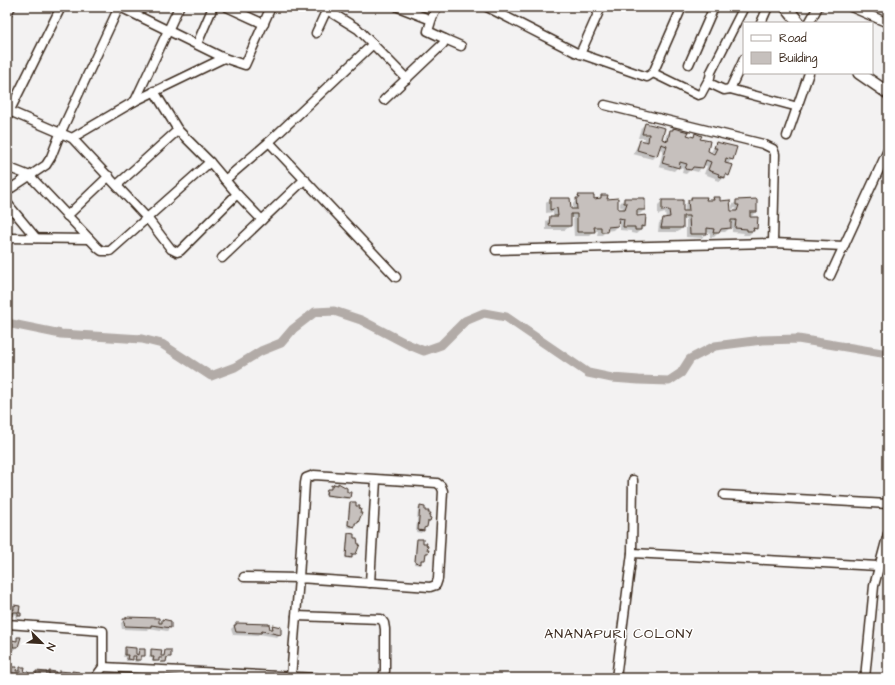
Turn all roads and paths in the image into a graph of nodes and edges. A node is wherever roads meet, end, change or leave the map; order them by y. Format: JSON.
{"nodes":[{"id":1,"x":10,"y":7,"type":"edge"},
{"id":2,"x":61,"y":7,"type":"edge"},
{"id":3,"x":120,"y":7,"type":"edge"},
{"id":4,"x":179,"y":7,"type":"edge"},
{"id":5,"x":213,"y":7,"type":"edge"},
{"id":6,"x":227,"y":7,"type":"edge"},
{"id":7,"x":271,"y":7,"type":"edge"},
{"id":8,"x":398,"y":7,"type":"edge"},
{"id":9,"x":437,"y":7,"type":"edge"},
{"id":10,"x":487,"y":7,"type":"edge"},
{"id":11,"x":601,"y":7,"type":"edge"},
{"id":12,"x":682,"y":7,"type":"edge"},
{"id":13,"x":714,"y":7,"type":"edge"},
{"id":14,"x":744,"y":7,"type":"edge"},
{"id":15,"x":768,"y":7,"type":"edge"},
{"id":16,"x":786,"y":7,"type":"edge"},
{"id":17,"x":818,"y":7,"type":"edge"},
{"id":18,"x":851,"y":7,"type":"edge"},
{"id":19,"x":328,"y":9,"type":"edge"},
{"id":20,"x":7,"y":13,"type":"edge"},
{"id":21,"x":432,"y":18,"type":"junction"},
{"id":22,"x":761,"y":22,"type":"edge"},
{"id":23,"x":799,"y":22,"type":"edge"},
{"id":24,"x":810,"y":22,"type":"edge"},
{"id":25,"x":888,"y":23,"type":"edge"},
{"id":26,"x":264,"y":24,"type":"junction"},
{"id":27,"x":168,"y":30,"type":"junction"},
{"id":28,"x":316,"y":33,"type":"dead end"},
{"id":29,"x":444,"y":39,"type":"junction"},
{"id":30,"x":197,"y":44,"type":"junction"},
{"id":31,"x":373,"y":44,"type":"junction"},
{"id":32,"x":461,"y":46,"type":"dead end"},
{"id":33,"x":580,"y":54,"type":"junction"},
{"id":34,"x":224,"y":58,"type":"junction"},
{"id":35,"x":743,"y":61,"type":"edge"},
{"id":36,"x":689,"y":64,"type":"dead end"},
{"id":37,"x":653,"y":73,"type":"junction"},
{"id":38,"x":809,"y":74,"type":"edge"},
{"id":39,"x":860,"y":74,"type":"edge"},
{"id":40,"x":407,"y":79,"type":"junction"},
{"id":41,"x":708,"y":80,"type":"junction"},
{"id":42,"x":730,"y":89,"type":"junction"},
{"id":43,"x":154,"y":91,"type":"junction"},
{"id":44,"x":888,"y":93,"type":"edge"},
{"id":45,"x":384,"y":100,"type":"dead end"},
{"id":46,"x":135,"y":101,"type":"junction"},
{"id":47,"x":605,"y":105,"type":"dead end"},
{"id":48,"x":798,"y":107,"type":"junction"},
{"id":49,"x":8,"y":111,"type":"edge"},
{"id":50,"x":178,"y":130,"type":"junction"},
{"id":51,"x":60,"y":134,"type":"junction"},
{"id":52,"x":787,"y":136,"type":"dead end"},
{"id":53,"x":72,"y":138,"type":"junction"},
{"id":54,"x":269,"y":142,"type":"junction"},
{"id":55,"x":888,"y":150,"type":"edge"},
{"id":56,"x":210,"y":162,"type":"junction"},
{"id":57,"x":7,"y":167,"type":"edge"},
{"id":58,"x":30,"y":176,"type":"junction"},
{"id":59,"x":109,"y":176,"type":"junction"},
{"id":60,"x":304,"y":178,"type":"junction"},
{"id":61,"x":225,"y":180,"type":"junction"},
{"id":62,"x":117,"y":185,"type":"junction"},
{"id":63,"x":7,"y":191,"type":"edge"},
{"id":64,"x":237,"y":194,"type":"junction"},
{"id":65,"x":7,"y":203,"type":"edge"},
{"id":66,"x":67,"y":216,"type":"junction"},
{"id":67,"x":148,"y":219,"type":"junction"},
{"id":68,"x":262,"y":220,"type":"junction"},
{"id":69,"x":7,"y":238,"type":"edge"},
{"id":70,"x":36,"y":238,"type":"junction"},
{"id":71,"x":89,"y":239,"type":"junction"},
{"id":72,"x":773,"y":244,"type":"junction"},
{"id":73,"x":844,"y":246,"type":"junction"},
{"id":74,"x":496,"y":250,"type":"dead end"},
{"id":75,"x":222,"y":258,"type":"dead end"},
{"id":76,"x":830,"y":276,"type":"dead end"},
{"id":77,"x":396,"y":277,"type":"dead end"},
{"id":78,"x":376,"y":480,"type":"junction"},
{"id":79,"x":633,"y":480,"type":"dead end"},
{"id":80,"x":724,"y":495,"type":"dead end"},
{"id":81,"x":888,"y":504,"type":"edge"},
{"id":82,"x":888,"y":534,"type":"edge"},
{"id":83,"x":632,"y":553,"type":"junction"},
{"id":84,"x":878,"y":566,"type":"junction"},
{"id":85,"x":244,"y":577,"type":"dead end"},
{"id":86,"x":299,"y":578,"type":"junction"},
{"id":87,"x":370,"y":583,"type":"junction"},
{"id":88,"x":296,"y":616,"type":"junction"},
{"id":89,"x":7,"y":624,"type":"edge"},
{"id":90,"x":103,"y":667,"type":"junction"},
{"id":91,"x":291,"y":677,"type":"edge"},
{"id":92,"x":95,"y":678,"type":"edge"},
{"id":93,"x":316,"y":678,"type":"edge"},
{"id":94,"x":382,"y":678,"type":"edge"},
{"id":95,"x":616,"y":678,"type":"edge"},
{"id":96,"x":865,"y":678,"type":"edge"}],
"edges":[{"from":1,"to":20,"type":"street"},
{"from":2,"to":49,"type":"street"},
{"from":3,"to":27,"type":"street"},
{"from":3,"to":51,"type":"street"},
{"from":4,"to":27,"type":"street"},
{"from":5,"to":30,"type":"street"},
{"from":6,"to":26,"type":"street"},
{"from":7,"to":26,"type":"street"},
{"from":8,"to":21,"type":"street"},
{"from":9,"to":21,"type":"street"},
{"from":10,"to":33,"type":"street"},
{"from":11,"to":33,"type":"street"},
{"from":12,"to":37,"type":"street"},
{"from":13,"to":36,"type":"street"},
{"from":14,"to":41,"type":"street"},
{"from":15,"to":22,"type":"street"},
{"from":16,"to":23,"type":"street"},
{"from":17,"to":24,"type":"street"},
{"from":18,"to":25,"type":"street"},
{"from":19,"to":28,"type":"street"},
{"from":19,"to":31,"type":"street"},
{"from":21,"to":29,"type":"street"},
{"from":26,"to":34,"type":"street"},
{"from":27,"to":30,"type":"street"},
{"from":27,"to":46,"type":"street"},
{"from":29,"to":32,"type":"street"},
{"from":29,"to":40,"type":"street"},
{"from":30,"to":34,"type":"street"},
{"from":31,"to":40,"type":"street"},
{"from":31,"to":54,"type":"street"},
{"from":33,"to":37,"type":"street"},
{"from":34,"to":43,"type":"street"},
{"from":35,"to":42,"type":"street"},
{"from":37,"to":41,"type":"street"},
{"from":38,"to":48,"type":"street"},
{"from":39,"to":44,"type":"street"},
{"from":40,"to":45,"type":"street"},
{"from":41,"to":42,"type":"street"},
{"from":42,"to":48,"type":"street"},
{"from":43,"to":46,"type":"street"},
{"from":43,"to":50,"type":"street"},
{"from":46,"to":53,"type":"street"},
{"from":47,"to":72,"type":"street"},
{"from":48,"to":52,"type":"street"},
{"from":49,"to":51,"type":"street"},
{"from":50,"to":56,"type":"street"},
{"from":50,"to":62,"type":"street"},
{"from":51,"to":53,"type":"street"},
{"from":51,"to":58,"type":"street"},
{"from":53,"to":59,"type":"street"},
{"from":54,"to":60,"type":"street"},
{"from":54,"to":61,"type":"street"},
{"from":55,"to":73,"type":"street"},
{"from":56,"to":61,"type":"street"},
{"from":56,"to":67,"type":"street"},
{"from":57,"to":58,"type":"street"},
{"from":58,"to":63,"type":"street"},
{"from":58,"to":66,"type":"street"},
{"from":59,"to":62,"type":"street"},
{"from":59,"to":66,"type":"street"},
{"from":60,"to":68,"type":"street"},
{"from":60,"to":77,"type":"street"},
{"from":61,"to":64,"type":"street"},
{"from":62,"to":67,"type":"street"},
{"from":64,"to":67,"type":"street"},
{"from":64,"to":68,"type":"street"},
{"from":65,"to":70,"type":"street"},
{"from":66,"to":71,"type":"street"},
{"from":67,"to":71,"type":"street"},
{"from":68,"to":75,"type":"street"},
{"from":69,"to":70,"type":"street"},
{"from":70,"to":71,"type":"street"},
{"from":72,"to":73,"type":"street"},
{"from":72,"to":74,"type":"street"},
{"from":73,"to":76,"type":"street"},
{"from":78,"to":86,"type":"street"},
{"from":78,"to":87,"type":"street"},
{"from":78,"to":87,"type":"street"},
{"from":79,"to":83,"type":"street"},
{"from":80,"to":81,"type":"street"},
{"from":82,"to":84,"type":"street"},
{"from":83,"to":84,"type":"street"},
{"from":83,"to":95,"type":"street"},
{"from":84,"to":96,"type":"street"},
{"from":85,"to":86,"type":"street"},
{"from":86,"to":87,"type":"street"},
{"from":86,"to":88,"type":"street"},
{"from":88,"to":91,"type":"street"},
{"from":88,"to":94,"type":"street"},
{"from":89,"to":90,"type":"street"},
{"from":90,"to":91,"type":"street"},
{"from":90,"to":92,"type":"street"},
{"from":91,"to":93,"type":"street"}]}
